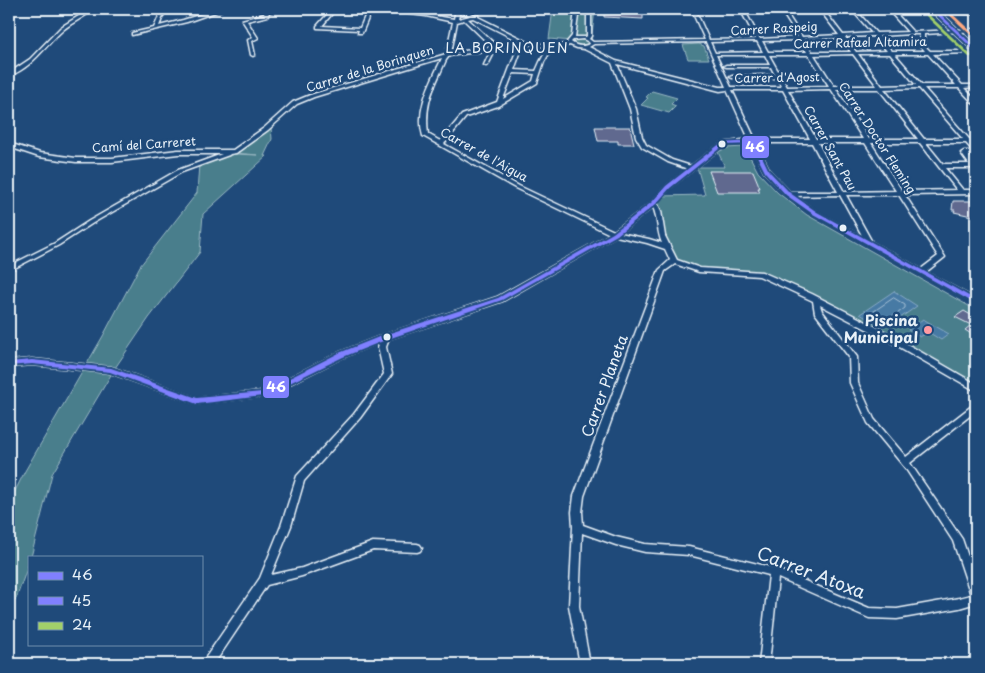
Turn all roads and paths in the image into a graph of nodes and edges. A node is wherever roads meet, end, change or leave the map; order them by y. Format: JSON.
{"nodes":[{"id":1,"x":92,"y":9,"type":"edge"},
{"id":2,"x":164,"y":9,"type":"edge"},
{"id":3,"x":222,"y":9,"type":"edge"},
{"id":4,"x":260,"y":9,"type":"edge"},
{"id":5,"x":305,"y":9,"type":"edge"},
{"id":6,"x":334,"y":9,"type":"edge"},
{"id":7,"x":370,"y":9,"type":"edge"},
{"id":8,"x":374,"y":9,"type":"edge"},
{"id":9,"x":458,"y":9,"type":"edge"},
{"id":10,"x":577,"y":9,"type":"edge"},
{"id":11,"x":590,"y":9,"type":"edge"},
{"id":12,"x":693,"y":9,"type":"edge"},
{"id":13,"x":742,"y":9,"type":"edge"},
{"id":14,"x":777,"y":9,"type":"edge"},
{"id":15,"x":782,"y":9,"type":"edge"},
{"id":16,"x":786,"y":9,"type":"edge"},
{"id":17,"x":821,"y":9,"type":"edge"},
{"id":18,"x":853,"y":9,"type":"edge"},
{"id":19,"x":875,"y":9,"type":"edge"},
{"id":20,"x":890,"y":9,"type":"edge"},
{"id":21,"x":266,"y":10,"type":"edge"},
{"id":22,"x":934,"y":10,"type":"edge"},
{"id":23,"x":976,"y":11,"type":"edge"},
{"id":24,"x":476,"y":16,"type":"junction"},
{"id":25,"x":465,"y":19,"type":"junction"},
{"id":26,"x":455,"y":21,"type":"junction"},
{"id":27,"x":156,"y":28,"type":"junction"},
{"id":28,"x":976,"y":30,"type":"edge"},
{"id":29,"x":956,"y":31,"type":"junction"},
{"id":30,"x":912,"y":33,"type":"junction"},
{"id":31,"x":922,"y":33,"type":"junction"},
{"id":32,"x":134,"y":34,"type":"dead end"},
{"id":33,"x":876,"y":35,"type":"junction"},
{"id":34,"x":843,"y":36,"type":"junction"},
{"id":35,"x":799,"y":38,"type":"junction"},
{"id":36,"x":573,"y":39,"type":"junction"},
{"id":37,"x":759,"y":40,"type":"junction"},
{"id":38,"x":590,"y":41,"type":"junction"},
{"id":39,"x":708,"y":42,"type":"junction"},
{"id":40,"x":521,"y":44,"type":"junction"},
{"id":41,"x":528,"y":44,"type":"junction"},
{"id":42,"x":570,"y":44,"type":"junction"},
{"id":43,"x":551,"y":46,"type":"junction"},
{"id":44,"x":493,"y":48,"type":"junction"},
{"id":45,"x":585,"y":48,"type":"junction"},
{"id":46,"x":975,"y":49,"type":"edge"},
{"id":47,"x":929,"y":52,"type":"junction"},
{"id":48,"x":891,"y":53,"type":"junction"},
{"id":49,"x":714,"y":54,"type":"junction"},
{"id":50,"x":767,"y":54,"type":"junction"},
{"id":51,"x":811,"y":54,"type":"junction"},
{"id":52,"x":856,"y":54,"type":"junction"},
{"id":53,"x":253,"y":55,"type":"dead end"},
{"id":54,"x":448,"y":56,"type":"junction"},
{"id":55,"x":614,"y":62,"type":"junction"},
{"id":56,"x":486,"y":65,"type":"dead end"},
{"id":57,"x":726,"y":66,"type":"dead end"},
{"id":58,"x":773,"y":66,"type":"junction"},
{"id":59,"x":511,"y":71,"type":"junction"},
{"id":60,"x":538,"y":73,"type":"junction"},
{"id":61,"x":9,"y":75,"type":"edge"},
{"id":62,"x":779,"y":76,"type":"junction"},
{"id":63,"x":732,"y":77,"type":"dead end"},
{"id":64,"x":960,"y":86,"type":"junction"},
{"id":65,"x":976,"y":86,"type":"edge"},
{"id":66,"x":921,"y":87,"type":"junction"},
{"id":67,"x":833,"y":88,"type":"junction"},
{"id":68,"x":882,"y":88,"type":"junction"},
{"id":69,"x":730,"y":89,"type":"junction"},
{"id":70,"x":786,"y":89,"type":"junction"},
{"id":71,"x":499,"y":103,"type":"junction"},
{"id":72,"x":976,"y":103,"type":"edge"},
{"id":73,"x":816,"y":141,"type":"junction"},
{"id":74,"x":924,"y":141,"type":"junction"},
{"id":75,"x":968,"y":141,"type":"junction"},
{"id":76,"x":976,"y":141,"type":"edge"},
{"id":77,"x":753,"y":142,"type":"junction"},
{"id":78,"x":867,"y":142,"type":"junction"},
{"id":79,"x":441,"y":144,"type":"junction"},
{"id":80,"x":9,"y":145,"type":"edge"},
{"id":81,"x":202,"y":152,"type":"junction"},
{"id":82,"x":234,"y":152,"type":"junction"},
{"id":83,"x":976,"y":152,"type":"edge"},
{"id":84,"x":199,"y":164,"type":"junction"},
{"id":85,"x":942,"y":166,"type":"junction"},
{"id":86,"x":975,"y":167,"type":"edge"},
{"id":87,"x":692,"y":168,"type":"junction"},
{"id":88,"x":961,"y":192,"type":"junction"},
{"id":89,"x":976,"y":192,"type":"edge"},
{"id":90,"x":843,"y":193,"type":"junction"},
{"id":91,"x":901,"y":193,"type":"junction"},
{"id":92,"x":788,"y":194,"type":"junction"},
{"id":93,"x":654,"y":203,"type":"junction"},
{"id":94,"x":615,"y":234,"type":"junction"},
{"id":95,"x":870,"y":244,"type":"junction"},
{"id":96,"x":666,"y":247,"type":"junction"},
{"id":97,"x":674,"y":261,"type":"junction"},
{"id":98,"x":9,"y":270,"type":"edge"},
{"id":99,"x":921,"y":272,"type":"junction"},
{"id":100,"x":816,"y":300,"type":"junction"},
{"id":101,"x":976,"y":302,"type":"edge"},
{"id":102,"x":386,"y":337,"type":"junction"},
{"id":103,"x":9,"y":364,"type":"edge"},
{"id":104,"x":976,"y":388,"type":"edge"},
{"id":105,"x":976,"y":407,"type":"edge"},
{"id":106,"x":905,"y":462,"type":"junction"},
{"id":107,"x":578,"y":527,"type":"junction"},
{"id":108,"x":417,"y":548,"type":"dead end"},
{"id":109,"x":774,"y":572,"type":"junction"},
{"id":110,"x":264,"y":581,"type":"junction"},
{"id":111,"x":976,"y":594,"type":"edge"},
{"id":112,"x":976,"y":598,"type":"edge"},
{"id":113,"x":208,"y":664,"type":"edge"},
{"id":114,"x":585,"y":664,"type":"edge"},
{"id":115,"x":764,"y":664,"type":"edge"}],
"edges":[{"from":1,"to":61,"type":"street"},
{"from":2,"to":27,"type":"street"},
{"from":3,"to":27,"type":"street"},
{"from":4,"to":21,"type":"street"},
{"from":5,"to":21,"type":"street"},
{"from":6,"to":7,"type":"street"},
{"from":8,"to":26,"type":"street"},
{"from":9,"to":24,"type":"street"},
{"from":9,"to":26,"type":"street","name":"Carrer de l'Aigua"},
{"from":10,"to":36,"type":"street"},
{"from":11,"to":38,"type":"street"},
{"from":12,"to":39,"type":"street"},
{"from":13,"to":37,"type":"street","name":"Carrer Sant Pau"},
{"from":14,"to":15,"type":"street"},
{"from":15,"to":16,"type":"street"},
{"from":15,"to":35,"type":"street","name":"Carrer Doctor Fleming"},
{"from":17,"to":34,"type":"street"},
{"from":18,"to":33,"type":"street"},
{"from":19,"to":20,"type":"street"},
{"from":20,"to":22,"type":"street"},
{"from":20,"to":30,"type":"street"},
{"from":21,"to":53,"type":"street"},
{"from":22,"to":23,"type":"street"},
{"from":22,"to":29,"type":"main road"},
{"from":24,"to":25,"type":"street"},
{"from":24,"to":41,"type":"street"},
{"from":25,"to":26,"type":"street"},
{"from":25,"to":44,"type":"street"},
{"from":26,"to":54,"type":"street","name":"Carrer de l'Aigua"},
{"from":27,"to":32,"type":"street"},
{"from":28,"to":29,"type":"street","name":"Carrer Raspeig"},
{"from":29,"to":31,"type":"street","name":"Carrer Raspeig"},
{"from":29,"to":46,"type":"main road"},
{"from":30,"to":31,"type":"street","name":"Carrer Raspeig"},
{"from":30,"to":33,"type":"street","name":"Carrer Raspeig"},
{"from":31,"to":47,"type":"street"},
{"from":33,"to":34,"type":"street","name":"Carrer Raspeig"},
{"from":33,"to":48,"type":"street"},
{"from":34,"to":35,"type":"street","name":"Carrer Raspeig"},
{"from":34,"to":52,"type":"street"},
{"from":35,"to":37,"type":"street","name":"Carrer Raspeig"},
{"from":35,"to":51,"type":"street","name":"Carrer Doctor Fleming"},
{"from":36,"to":38,"type":"street","name":"Carrer Raspeig"},
{"from":36,"to":42,"type":"street"},
{"from":37,"to":39,"type":"street","name":"Carrer Raspeig"},
{"from":37,"to":50,"type":"street","name":"Carrer Sant Pau"},
{"from":38,"to":39,"type":"street","name":"Carrer Raspeig"},
{"from":38,"to":45,"type":"street"},
{"from":39,"to":49,"type":"street"},
{"from":40,"to":41,"type":"street","name":"Carrer de la Borinquen"},
{"from":40,"to":44,"type":"street","name":"Carrer de la Borinquen"},
{"from":40,"to":59,"type":"street"},
{"from":41,"to":43,"type":"street","name":"Carrer de la Borinquen"},
{"from":42,"to":43,"type":"street","name":"Carrer de la Borinquen"},
{"from":42,"to":45,"type":"street","name":"Carrer d'Agost"},
{"from":43,"to":60,"type":"street"},
{"from":44,"to":54,"type":"street","name":"Carrer de la Borinquen"},
{"from":44,"to":56,"type":"street"},
{"from":45,"to":55,"type":"street","name":"Carrer d'Agost"},
{"from":46,"to":47,"type":"street","name":"Carrer Rafael Altamira"},
{"from":47,"to":48,"type":"street","name":"Carrer Rafael Altamira"},
{"from":47,"to":64,"type":"street"},
{"from":48,"to":52,"type":"street","name":"Carrer Rafael Altamira"},
{"from":48,"to":66,"type":"street"},
{"from":49,"to":50,"type":"street","name":"Carrer Rafael Altamira"},
{"from":49,"to":69,"type":"street"},
{"from":50,"to":51,"type":"street","name":"Carrer Rafael Altamira"},
{"from":50,"to":58,"type":"street","name":"Carrer Sant Pau"},
{"from":51,"to":52,"type":"street","name":"Carrer Rafael Altamira"},
{"from":51,"to":67,"type":"street","name":"Carrer Doctor Fleming"},
{"from":52,"to":68,"type":"street"},
{"from":54,"to":79,"type":"street","name":"Carrer de l'Aigua"},
{"from":54,"to":82,"type":"street","name":"Carrer de la Borinquen"},
{"from":55,"to":69,"type":"street","name":"Carrer d'Agost"},
{"from":55,"to":87,"type":"street"},
{"from":57,"to":58,"type":"street"},
{"from":58,"to":62,"type":"street","name":"Carrer Sant Pau"},
{"from":59,"to":60,"type":"street"},
{"from":59,"to":71,"type":"street"},
{"from":60,"to":71,"type":"street"},
{"from":62,"to":63,"type":"street"},
{"from":62,"to":70,"type":"street","name":"Carrer Sant Pau"},
{"from":64,"to":65,"type":"street","name":"Carrer d'Agost"},
{"from":64,"to":66,"type":"street","name":"Carrer d'Agost"},
{"from":64,"to":72,"type":"street"},
{"from":66,"to":68,"type":"street","name":"Carrer d'Agost"},
{"from":66,"to":75,"type":"street"},
{"from":67,"to":68,"type":"street","name":"Carrer d'Agost"},
{"from":67,"to":70,"type":"street","name":"Carrer d'Agost"},
{"from":67,"to":78,"type":"street","name":"Carrer Doctor Fleming"},
{"from":68,"to":74,"type":"street"},
{"from":69,"to":70,"type":"street","name":"Carrer d'Agost"},
{"from":69,"to":77,"type":"street"},
{"from":70,"to":73,"type":"street","name":"Carrer Sant Pau"},
{"from":71,"to":79,"type":"street"},
{"from":73,"to":77,"type":"street"},
{"from":73,"to":78,"type":"street"},
{"from":73,"to":90,"type":"street","name":"Carrer Sant Pau"},
{"from":74,"to":75,"type":"street"},
{"from":74,"to":78,"type":"street"},
{"from":74,"to":85,"type":"street"},
{"from":75,"to":76,"type":"street"},
{"from":75,"to":83,"type":"street"},
{"from":77,"to":87,"type":"street"},
{"from":77,"to":92,"type":"street"},
{"from":78,"to":91,"type":"street","name":"Carrer Doctor Fleming"},
{"from":79,"to":94,"type":"street","name":"Carrer de l'Aigua"},
{"from":80,"to":81,"type":"street","name":"Camí del Carreret"},
{"from":81,"to":82,"type":"street","name":"Camí del Carreret"},
{"from":81,"to":84,"type":"street"},
{"from":82,"to":84,"type":"street"},
{"from":83,"to":86,"type":"street"},
{"from":84,"to":98,"type":"street"},
{"from":85,"to":86,"type":"street"},
{"from":85,"to":88,"type":"street"},
{"from":87,"to":93,"type":"street"},
{"from":88,"to":89,"type":"street"},
{"from":88,"to":91,"type":"street"},
{"from":90,"to":91,"type":"street"},
{"from":90,"to":92,"type":"street"},
{"from":90,"to":95,"type":"street","name":"Carrer Sant Pau"},
{"from":91,"to":99,"type":"street","name":"Carrer Doctor Fleming"},
{"from":92,"to":95,"type":"street"},
{"from":93,"to":94,"type":"street"},
{"from":93,"to":96,"type":"street"},
{"from":94,"to":96,"type":"street","name":"Carrer de l'Aigua"},
{"from":94,"to":102,"type":"street"},
{"from":95,"to":99,"type":"street"},
{"from":96,"to":97,"type":"street"},
{"from":97,"to":100,"type":"street"},
{"from":97,"to":107,"type":"street","name":"Carrer Planeta"},
{"from":99,"to":101,"type":"street"},
{"from":100,"to":104,"type":"street"},
{"from":100,"to":106,"type":"street"},
{"from":102,"to":103,"type":"street"},
{"from":102,"to":110,"type":"street"},
{"from":105,"to":106,"type":"street"},
{"from":106,"to":111,"type":"street"},
{"from":107,"to":109,"type":"street","name":"Carrer Atoxa"},
{"from":107,"to":114,"type":"street","name":"Carrer Planeta"},
{"from":108,"to":110,"type":"street"},
{"from":109,"to":112,"type":"street","name":"Carrer Atoxa"},
{"from":109,"to":115,"type":"street"},
{"from":110,"to":113,"type":"street"}]}
